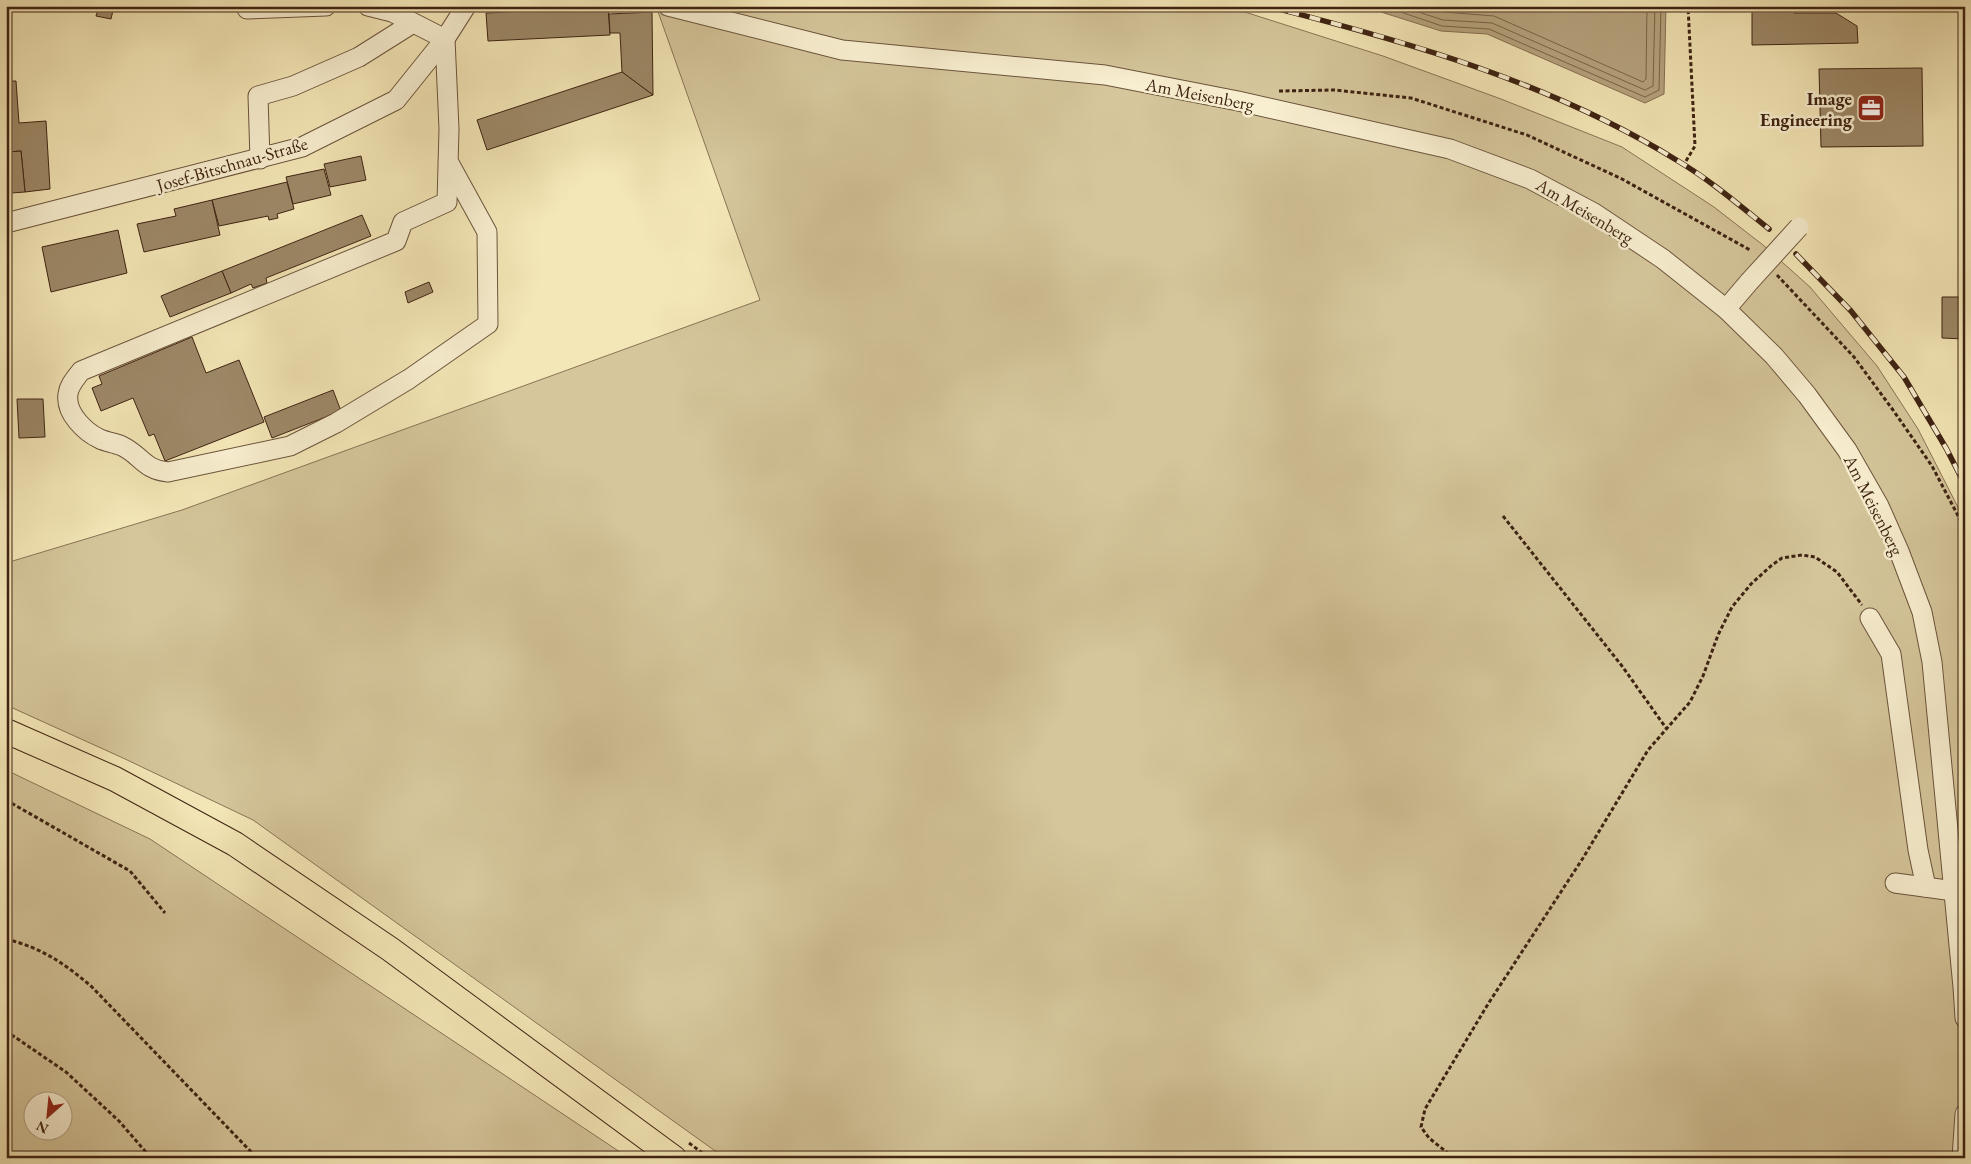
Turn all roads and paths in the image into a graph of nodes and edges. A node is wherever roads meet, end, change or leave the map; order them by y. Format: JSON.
{"nodes":[{"id":1,"x":326,"y":6,"type":"edge"},
{"id":2,"x":368,"y":6,"type":"edge"},
{"id":3,"x":466,"y":6,"type":"edge"},
{"id":4,"x":668,"y":6,"type":"edge"},
{"id":5,"x":1688,"y":6,"type":"edge"},
{"id":6,"x":247,"y":8,"type":"dead end"},
{"id":7,"x":413,"y":23,"type":"junction"},
{"id":8,"x":445,"y":39,"type":"junction"},
{"id":9,"x":1275,"y":91,"type":"dead end"},
{"id":10,"x":260,"y":159,"type":"junction"},
{"id":11,"x":448,"y":161,"type":"junction"},
{"id":12,"x":1686,"y":161,"type":"dead end"},
{"id":13,"x":6,"y":223,"type":"edge"},
{"id":14,"x":1799,"y":227,"type":"dead end"},
{"id":15,"x":1750,"y":250,"type":"dead end"},
{"id":16,"x":1777,"y":274,"type":"dead end"},
{"id":17,"x":1726,"y":309,"type":"junction"},
{"id":18,"x":1503,"y":516,"type":"dead end"},
{"id":19,"x":1965,"y":529,"type":"edge"},
{"id":20,"x":1870,"y":618,"type":"joint"},
{"id":21,"x":1666,"y":728,"type":"junction"},
{"id":22,"x":6,"y":731,"type":"edge"},
{"id":23,"x":6,"y":800,"type":"edge"},
{"id":24,"x":1895,"y":883,"type":"dead end"},
{"id":25,"x":1926,"y":887,"type":"junction"},
{"id":26,"x":1954,"y":891,"type":"junction"},
{"id":27,"x":165,"y":913,"type":"dead end"},
{"id":28,"x":6,"y":939,"type":"edge"},
{"id":29,"x":1965,"y":1018,"type":"edge"},
{"id":30,"x":6,"y":1031,"type":"edge"},
{"id":31,"x":1965,"y":1114,"type":"edge"},
{"id":32,"x":151,"y":1158,"type":"edge"},
{"id":33,"x":257,"y":1158,"type":"edge"},
{"id":34,"x":674,"y":1158,"type":"edge"},
{"id":35,"x":1454,"y":1158,"type":"edge"},
{"id":36,"x":1962,"y":1158,"type":"edge"}],
"edges":[{"from":1,"to":6,"type":"street"},
{"from":2,"to":7,"type":"street"},
{"from":3,"to":8,"type":"street","name":"Josef-Bitschnau-Straße"},
{"from":4,"to":17,"type":"street","name":"Am Meisenberg"},
{"from":5,"to":12,"type":"path"},
{"from":7,"to":8,"type":"street"},
{"from":7,"to":10,"type":"street"},
{"from":8,"to":10,"type":"street","name":"Josef-Bitschnau-Straße"},
{"from":8,"to":11,"type":"street"},
{"from":9,"to":15,"type":"path"},
{"from":10,"to":13,"type":"street","name":"Josef-Bitschnau-Straße"},
{"from":11,"to":11,"type":"street"},
{"from":14,"to":17,"type":"street","bridge":true},
{"from":16,"to":19,"type":"path"},
{"from":17,"to":26,"type":"street","name":"Am Meisenberg"},
{"from":18,"to":21,"type":"path"},
{"from":20,"to":21,"type":"path"},
{"from":20,"to":25,"type":"street"},
{"from":21,"to":35,"type":"path"},
{"from":22,"to":34,"type":"main road"},
{"from":23,"to":27,"type":"path"},
{"from":24,"to":25,"type":"street"},
{"from":25,"to":26,"type":"street"},
{"from":26,"to":29,"type":"street","name":"Am Meisenberg"},
{"from":28,"to":33,"type":"path"},
{"from":30,"to":32,"type":"path"},
{"from":31,"to":36,"type":"street"}]}
